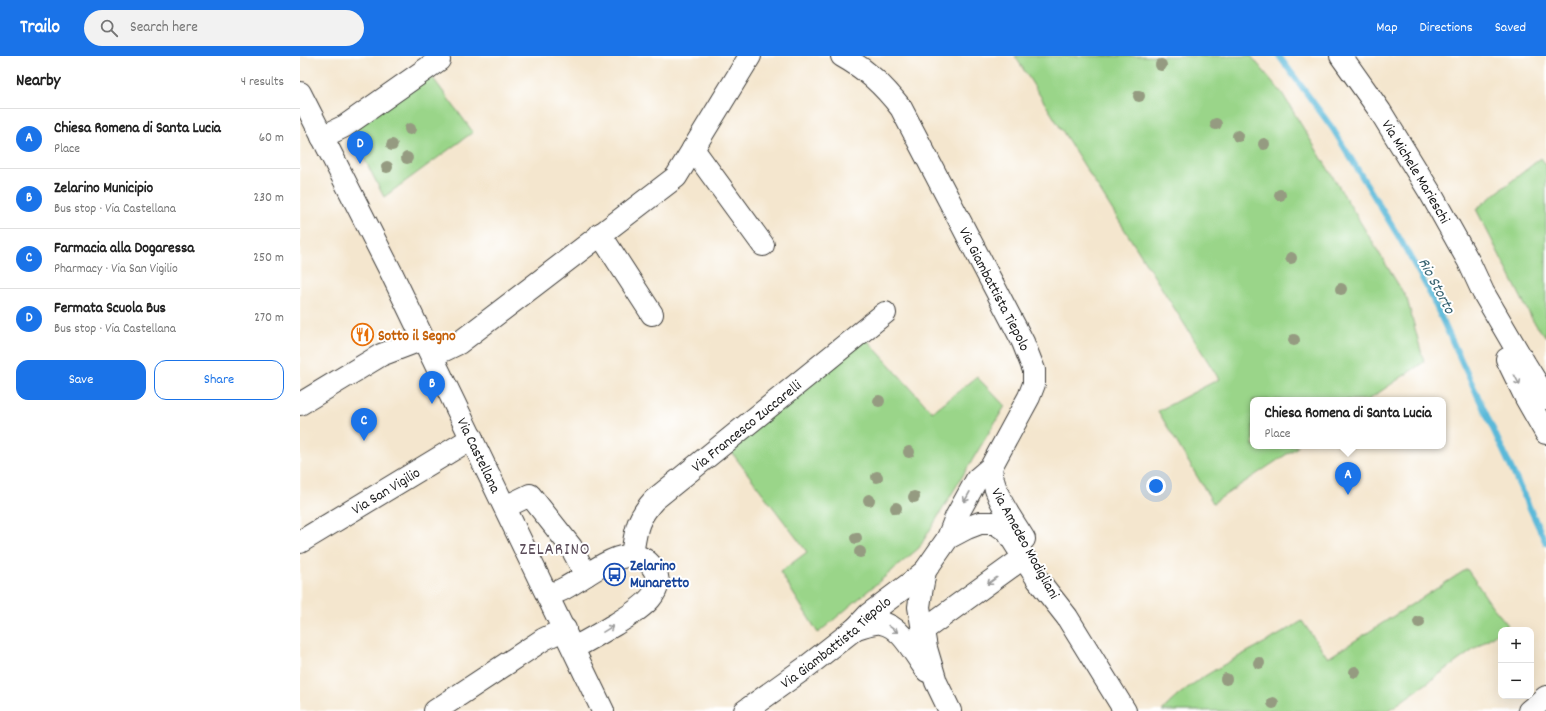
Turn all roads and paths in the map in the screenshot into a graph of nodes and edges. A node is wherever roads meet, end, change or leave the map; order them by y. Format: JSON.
{"nodes":[{"id":1,"x":750,"y":56,"type":"edge"},
{"id":2,"x":842,"y":56,"type":"edge"},
{"id":3,"x":1341,"y":56,"type":"edge"},
{"id":4,"x":439,"y":60,"type":"dead end"},
{"id":5,"x":300,"y":94,"type":"edge"},
{"id":6,"x":322,"y":137,"type":"junction"},
{"id":7,"x":693,"y":149,"type":"junction"},
{"id":8,"x":600,"y":234,"type":"junction"},
{"id":9,"x":763,"y":244,"type":"dead end"},
{"id":10,"x":1483,"y":292,"type":"junction"},
{"id":11,"x":885,"y":313,"type":"dead end"},
{"id":12,"x":652,"y":314,"type":"dead end"},
{"id":13,"x":427,"y":347,"type":"junction"},
{"id":14,"x":1546,"y":398,"type":"edge"},
{"id":15,"x":300,"y":404,"type":"edge"},
{"id":16,"x":1546,"y":433,"type":"edge"},
{"id":17,"x":472,"y":438,"type":"junction"},
{"id":18,"x":991,"y":467,"type":"junction"},
{"id":19,"x":505,"y":507,"type":"junction"},
{"id":20,"x":995,"y":523,"type":"joint"},
{"id":21,"x":948,"y":538,"type":"junction"},
{"id":22,"x":300,"y":542,"type":"edge"},
{"id":23,"x":632,"y":555,"type":"junction"},
{"id":24,"x":1023,"y":558,"type":"junction"},
{"id":25,"x":925,"y":571,"type":"junction"},
{"id":26,"x":586,"y":575,"type":"junction"},
{"id":27,"x":548,"y":596,"type":"junction"},
{"id":28,"x":1067,"y":617,"type":"junction"},
{"id":29,"x":856,"y":628,"type":"junction"},
{"id":30,"x":922,"y":631,"type":"junction"},
{"id":31,"x":569,"y":639,"type":"junction"},
{"id":32,"x":936,"y":682,"type":"junction"},
{"id":33,"x":1546,"y":697,"type":"edge"},
{"id":34,"x":435,"y":711,"type":"edge"},
{"id":35,"x":603,"y":711,"type":"edge"},
{"id":36,"x":745,"y":711,"type":"edge"},
{"id":37,"x":950,"y":711,"type":"edge"},
{"id":38,"x":1125,"y":711,"type":"edge"},
{"id":39,"x":1529,"y":711,"type":"edge"}],
"edges":[{"from":1,"to":7,"type":"street"},
{"from":2,"to":18,"type":"street","name":"Via Giambattista Tiepolo"},
{"from":3,"to":10,"type":"street","name":"Via Michele Marieschi"},
{"from":4,"to":6,"type":"street"},
{"from":5,"to":6,"type":"street","name":"Via Castellana"},
{"from":6,"to":13,"type":"street","name":"Via Castellana"},
{"from":7,"to":8,"type":"street"},
{"from":7,"to":9,"type":"street"},
{"from":8,"to":12,"type":"street"},
{"from":8,"to":13,"type":"street"},
{"from":10,"to":14,"type":"street","name":"Via Michele Marieschi"},
{"from":10,"to":16,"type":"street","name":"Via Michele Marieschi","one_way":true},
{"from":11,"to":23,"type":"street","name":"Via Francesco Zuccarelli"},
{"from":13,"to":15,"type":"street"},
{"from":13,"to":17,"type":"street","name":"Via Castellana"},
{"from":17,"to":19,"type":"street","name":"Via Castellana"},
{"from":17,"to":22,"type":"street","name":"Via San Vigilio"},
{"from":18,"to":21,"type":"street","name":"Via Giambattista Tiepolo","one_way":true},
{"from":18,"to":28,"type":"street","name":"Via Amedeo Modigliani"},
{"from":19,"to":26,"type":"street"},
{"from":19,"to":27,"type":"street","name":"Via Castellana"},
{"from":20,"to":21,"type":"street","name":"Via Giambattista Tiepolo"},
{"from":20,"to":24,"type":"street","name":"Via Amedeo Modigliani"},
{"from":21,"to":25,"type":"street","name":"Via Giambattista Tiepolo"},
{"from":23,"to":26,"type":"street"},
{"from":31,"to":23,"type":"street","one_way":true},
{"from":24,"to":28,"type":"street","name":"Via Amedeo Modigliani"},
{"from":24,"to":30,"type":"street","one_way":true},
{"from":25,"to":29,"type":"street","name":"Via Giambattista Tiepolo"},
{"from":25,"to":30,"type":"street","name":"Via Giambattista Tiepolo"},
{"from":26,"to":27,"type":"street"},
{"from":27,"to":31,"type":"street","name":"Via Castellana"},
{"from":28,"to":38,"type":"street","name":"Via Amedeo Modigliani"},
{"from":29,"to":32,"type":"street","one_way":true},
{"from":29,"to":36,"type":"street","name":"Via Giambattista Tiepolo"},
{"from":30,"to":32,"type":"street","name":"Via Giambattista Tiepolo"},
{"from":31,"to":34,"type":"street"},
{"from":31,"to":35,"type":"street","name":"Via Castellana"},
{"from":32,"to":37,"type":"street"},
{"from":33,"to":39,"type":"street"}]}
